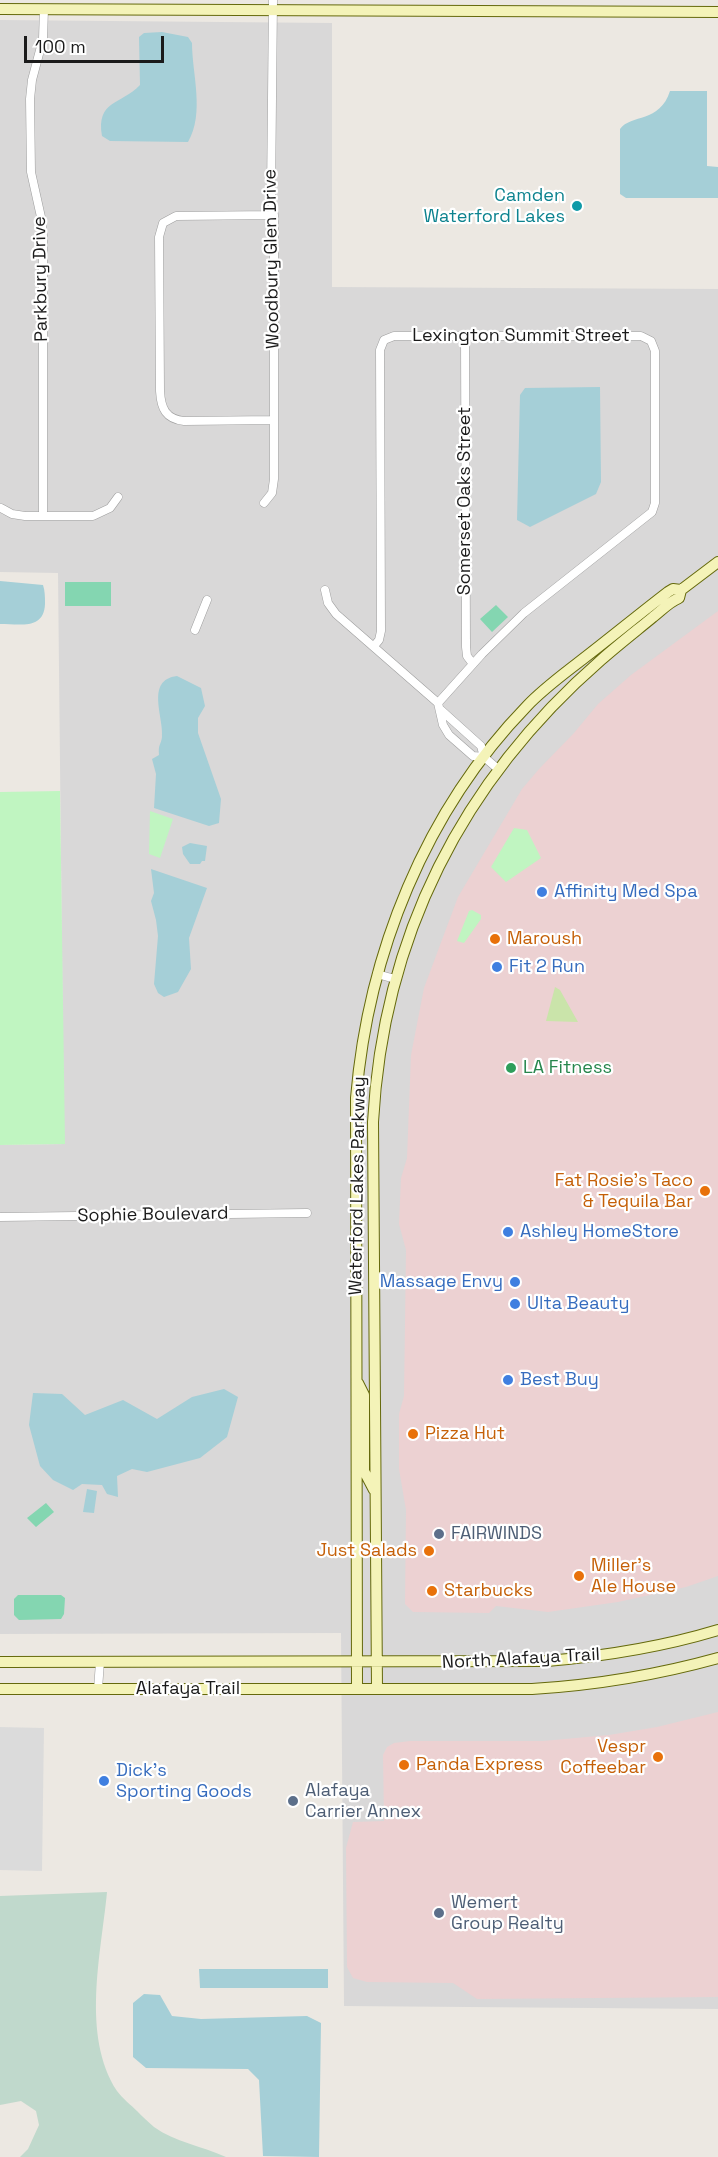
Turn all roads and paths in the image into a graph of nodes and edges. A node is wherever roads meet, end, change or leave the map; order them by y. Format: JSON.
{"nodes":[{"id":1,"x":272,"y":6,"type":"edge"},
{"id":2,"x":0,"y":9,"type":"edge"},
{"id":3,"x":44,"y":9,"type":"junction"},
{"id":4,"x":718,"y":12,"type":"edge"},
{"id":5,"x":273,"y":215,"type":"junction"},
{"id":6,"x":465,"y":335,"type":"junction"},
{"id":7,"x":274,"y":420,"type":"junction"},
{"id":8,"x":118,"y":497,"type":"dead end"},
{"id":9,"x":264,"y":503,"type":"dead end"},
{"id":10,"x":1,"y":508,"type":"edge"},
{"id":11,"x":43,"y":516,"type":"junction"},
{"id":12,"x":718,"y":562,"type":"edge"},
{"id":13,"x":325,"y":590,"type":"dead end"},
{"id":14,"x":681,"y":590,"type":"junction"},
{"id":15,"x":207,"y":600,"type":"dead end"},
{"id":16,"x":195,"y":630,"type":"dead end"},
{"id":17,"x":374,"y":646,"type":"junction"},
{"id":18,"x":473,"y":664,"type":"junction"},
{"id":19,"x":439,"y":706,"type":"junction"},
{"id":20,"x":484,"y":757,"type":"junction"},
{"id":21,"x":498,"y":769,"type":"junction"},
{"id":22,"x":377,"y":974,"type":"junction"},
{"id":23,"x":395,"y":979,"type":"junction"},
{"id":24,"x":307,"y":1213,"type":"dead end"},
{"id":25,"x":0,"y":1217,"type":"edge"},
{"id":26,"x":356,"y":1381,"type":"junction"},
{"id":27,"x":375,"y":1491,"type":"junction"},
{"id":28,"x":718,"y":1630,"type":"edge"},
{"id":29,"x":718,"y":1658,"type":"edge"},
{"id":30,"x":0,"y":1662,"type":"edge"},
{"id":31,"x":100,"y":1662,"type":"junction"},
{"id":32,"x":358,"y":1662,"type":"junction"},
{"id":33,"x":377,"y":1663,"type":"junction"},
{"id":34,"x":0,"y":1689,"type":"edge"},
{"id":35,"x":98,"y":1689,"type":"junction"},
{"id":36,"x":357,"y":1689,"type":"junction"},
{"id":37,"x":377,"y":1689,"type":"junction"}],
"edges":[{"from":1,"to":3,"type":"street"},
{"from":1,"to":4,"type":"street"},
{"from":1,"to":5,"type":"street","name":"Woodbury Glen Drive"},
{"from":2,"to":3,"type":"street"},
{"from":3,"to":11,"type":"street","name":"Parkbury Drive"},
{"from":5,"to":7,"type":"street","name":"Woodbury Glen Drive"},
{"from":5,"to":7,"type":"street"},
{"from":6,"to":17,"type":"street","name":"Lexington Summit Street"},
{"from":6,"to":18,"type":"street","name":"Somerset Oaks Street"},
{"from":6,"to":18,"type":"street","name":"Lexington Summit Street"},
{"from":7,"to":9,"type":"street","name":"Woodbury Glen Drive"},
{"from":8,"to":11,"type":"street"},
{"from":10,"to":11,"type":"street"},
{"from":12,"to":14,"type":"street","name":"Waterford Lakes Parkway"},
{"from":13,"to":17,"type":"street"},
{"from":14,"to":20,"type":"street","name":"Waterford Lakes Parkway"},
{"from":14,"to":21,"type":"street","name":"Waterford Lakes Parkway"},
{"from":15,"to":16,"type":"street"},
{"from":17,"to":19,"type":"street"},
{"from":18,"to":19,"type":"street","name":"Lexington Summit Street"},
{"from":19,"to":20,"type":"street"},
{"from":19,"to":20,"type":"street"},
{"from":20,"to":21,"type":"street"},
{"from":20,"to":22,"type":"street","name":"Waterford Lakes Parkway"},
{"from":21,"to":23,"type":"street","name":"Waterford Lakes Parkway"},
{"from":22,"to":23,"type":"street"},
{"from":22,"to":26,"type":"street","name":"Waterford Lakes Parkway"},
{"from":23,"to":27,"type":"street","name":"Waterford Lakes Parkway"},
{"from":24,"to":25,"type":"street","name":"Sophie Boulevard"},
{"from":26,"to":27,"type":"street"},
{"from":26,"to":32,"type":"street","name":"Waterford Lakes Parkway"},
{"from":27,"to":33,"type":"street","name":"Waterford Lakes Parkway"},
{"from":28,"to":33,"type":"street","name":"North Alafaya Trail"},
{"from":29,"to":37,"type":"street","name":"North Alafaya Trail"},
{"from":30,"to":31,"type":"street","name":"Alafaya Trail"},
{"from":31,"to":32,"type":"street","name":"Alafaya Trail"},
{"from":31,"to":35,"type":"street"},
{"from":32,"to":33,"type":"street","name":"North Alafaya Trail"},
{"from":32,"to":36,"type":"street","name":"Waterford Lakes Parkway"},
{"from":33,"to":37,"type":"street","name":"Waterford Lakes Parkway"},
{"from":34,"to":35,"type":"street","name":"Alafaya Trail"},
{"from":35,"to":36,"type":"street","name":"Alafaya Trail"},
{"from":36,"to":37,"type":"street","name":"Alafaya Trail"}]}
